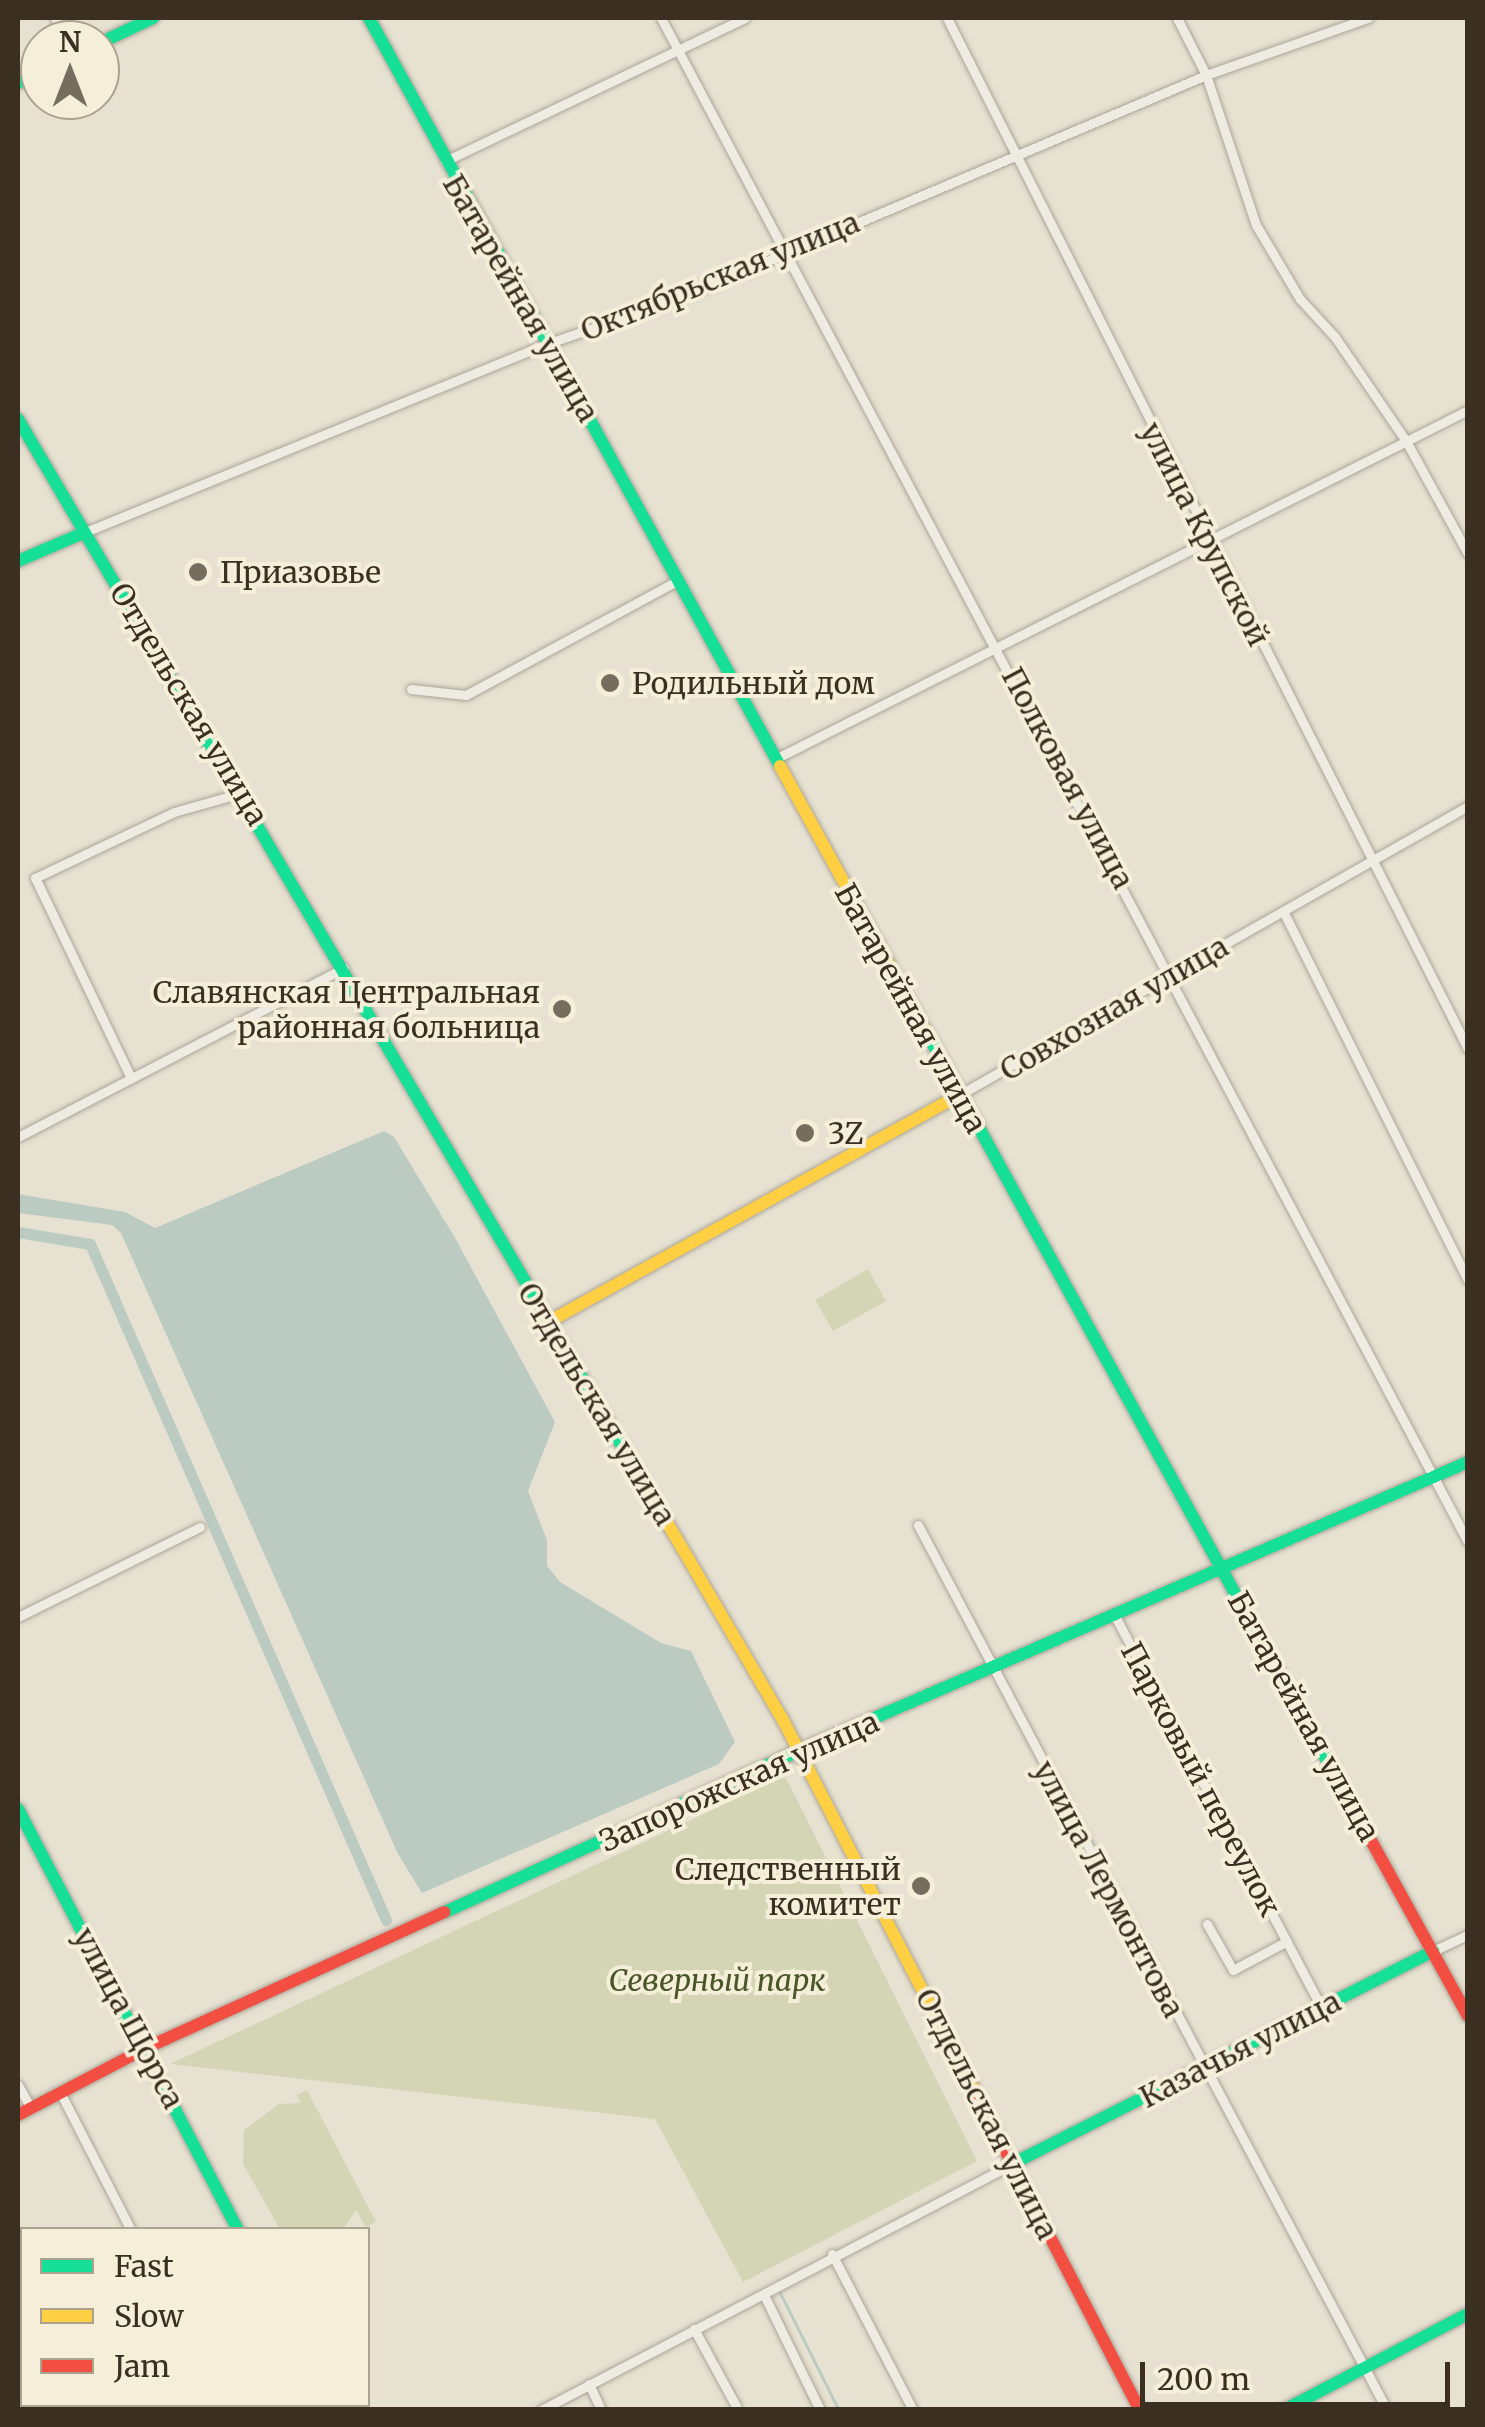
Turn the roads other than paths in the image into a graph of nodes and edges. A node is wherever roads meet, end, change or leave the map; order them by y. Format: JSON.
{"nodes":[{"id":1,"x":153,"y":18,"type":"edge"},
{"id":2,"x":369,"y":18,"type":"edge"},
{"id":3,"x":660,"y":18,"type":"edge"},
{"id":4,"x":745,"y":18,"type":"edge"},
{"id":5,"x":946,"y":18,"type":"edge"},
{"id":6,"x":1177,"y":18,"type":"edge"},
{"id":7,"x":1368,"y":18,"type":"edge"},
{"id":8,"x":120,"y":34,"type":"edge"},
{"id":9,"x":678,"y":52,"type":"junction"},
{"id":10,"x":1206,"y":75,"type":"junction"},
{"id":11,"x":1014,"y":155,"type":"junction"},
{"id":12,"x":443,"y":162,"type":"junction"},
{"id":13,"x":788,"y":252,"type":"junction"},
{"id":14,"x":546,"y":344,"type":"junction"},
{"id":15,"x":1468,"y":410,"type":"edge"},
{"id":16,"x":18,"y":419,"type":"edge"},
{"id":17,"x":1406,"y":441,"type":"junction"},
{"id":18,"x":82,"y":533,"type":"junction"},
{"id":19,"x":1206,"y":540,"type":"junction"},
{"id":20,"x":1468,"y":554,"type":"edge"},
{"id":21,"x":18,"y":561,"type":"edge"},
{"id":22,"x":679,"y":580,"type":"junction"},
{"id":23,"x":996,"y":645,"type":"junction"},
{"id":24,"x":411,"y":688,"type":"dead end"},
{"id":25,"x":774,"y":759,"type":"junction"},
{"id":26,"x":241,"y":793,"type":"junction"},
{"id":27,"x":1468,"y":806,"type":"edge"},
{"id":28,"x":1373,"y":860,"type":"junction"},
{"id":29,"x":1283,"y":911,"type":"junction"},
{"id":30,"x":344,"y":968,"type":"junction"},
{"id":31,"x":1171,"y":975,"type":"junction"},
{"id":32,"x":1468,"y":1049,"type":"edge"},
{"id":33,"x":132,"y":1078,"type":"junction"},
{"id":34,"x":959,"y":1095,"type":"junction"},
{"id":35,"x":18,"y":1137,"type":"edge"},
{"id":36,"x":1468,"y":1280,"type":"edge"},
{"id":37,"x":548,"y":1322,"type":"junction"},
{"id":38,"x":1468,"y":1462,"type":"edge"},
{"id":39,"x":1433,"y":1478,"type":"junction"},
{"id":40,"x":918,"y":1525,"type":"dead end"},
{"id":41,"x":200,"y":1527,"type":"dead end"},
{"id":42,"x":1468,"y":1542,"type":"edge"},
{"id":43,"x":1224,"y":1570,"type":"junction"},
{"id":44,"x":18,"y":1616,"type":"edge"},
{"id":45,"x":1116,"y":1616,"type":"junction"},
{"id":46,"x":991,"y":1670,"type":"junction"},
{"id":47,"x":800,"y":1750,"type":"junction"},
{"id":48,"x":18,"y":1808,"type":"edge"},
{"id":49,"x":1207,"y":1924,"type":"dead end"},
{"id":50,"x":1468,"y":1936,"type":"edge"},
{"id":51,"x":1287,"y":1941,"type":"junction"},
{"id":52,"x":1433,"y":1951,"type":"junction"},
{"id":53,"x":1462,"y":1994,"type":"edge"},
{"id":54,"x":1322,"y":2008,"type":"junction"},
{"id":55,"x":1468,"y":2016,"type":"edge"},
{"id":56,"x":146,"y":2048,"type":"junction"},
{"id":57,"x":1205,"y":2068,"type":"junction"},
{"id":58,"x":18,"y":2085,"type":"edge"},
{"id":59,"x":61,"y":2094,"type":"junction"},
{"id":60,"x":24,"y":2111,"type":"edge"},
{"id":61,"x":1012,"y":2164,"type":"junction"},
{"id":62,"x":129,"y":2227,"type":"edge"},
{"id":63,"x":236,"y":2227,"type":"edge"},
{"id":64,"x":832,"y":2254,"type":"junction"},
{"id":65,"x":764,"y":2294,"type":"junction"},
{"id":66,"x":1468,"y":2314,"type":"edge"},
{"id":67,"x":694,"y":2330,"type":"junction"},
{"id":68,"x":1364,"y":2367,"type":"junction"},
{"id":69,"x":589,"y":2384,"type":"junction"},
{"id":70,"x":736,"y":2406,"type":"dead end"},
{"id":71,"x":540,"y":2410,"type":"edge"},
{"id":72,"x":601,"y":2410,"type":"edge"},
{"id":73,"x":820,"y":2410,"type":"edge"},
{"id":74,"x":914,"y":2410,"type":"edge"},
{"id":75,"x":1140,"y":2410,"type":"edge"},
{"id":76,"x":1284,"y":2410,"type":"edge"},
{"id":77,"x":1387,"y":2410,"type":"edge"}],
"edges":[{"from":1,"to":8,"type":"street"},
{"from":2,"to":12,"type":"street","name":"Батарейная улица"},
{"from":3,"to":9,"type":"street","name":"Полковая улица"},
{"from":4,"to":9,"type":"street"},
{"from":5,"to":11,"type":"street","name":"улица Крупской"},
{"from":6,"to":10,"type":"street"},
{"from":7,"to":10,"type":"street","name":"Октябрьская улица"},
{"from":9,"to":12,"type":"street"},
{"from":9,"to":13,"type":"street","name":"Полковая улица"},
{"from":10,"to":11,"type":"street","name":"Октябрьская улица"},
{"from":10,"to":17,"type":"street"},
{"from":11,"to":13,"type":"street","name":"Октябрьская улица"},
{"from":11,"to":19,"type":"street","name":"улица Крупской"},
{"from":12,"to":14,"type":"street","name":"Батарейная улица"},
{"from":13,"to":14,"type":"street","name":"Октябрьская улица"},
{"from":13,"to":23,"type":"street","name":"Полковая улица"},
{"from":14,"to":18,"type":"street","name":"Октябрьская улица"},
{"from":14,"to":22,"type":"street","name":"Батарейная улица"},
{"from":15,"to":17,"type":"street"},
{"from":16,"to":18,"type":"street","name":"Отдельская улица"},
{"from":17,"to":19,"type":"street"},
{"from":17,"to":20,"type":"street"},
{"from":18,"to":21,"type":"street","name":"Октябрьская улица"},
{"from":18,"to":26,"type":"street","name":"Отдельская улица"},
{"from":19,"to":23,"type":"street"},
{"from":19,"to":28,"type":"street","name":"улица Крупской"},
{"from":22,"to":24,"type":"street"},
{"from":22,"to":25,"type":"street","name":"Батарейная улица"},
{"from":23,"to":25,"type":"street"},
{"from":23,"to":31,"type":"street","name":"Полковая улица"},
{"from":25,"to":34,"type":"street","name":"Батарейная улица"},
{"from":26,"to":30,"type":"street","name":"Отдельская улица"},
{"from":26,"to":33,"type":"street"},
{"from":27,"to":28,"type":"street","name":"Совхозная улица"},
{"from":28,"to":29,"type":"street","name":"Совхозная улица"},
{"from":28,"to":32,"type":"street","name":"улица Крупской"},
{"from":29,"to":31,"type":"street","name":"Совхозная улица"},
{"from":29,"to":36,"type":"street"},
{"from":30,"to":33,"type":"street"},
{"from":30,"to":37,"type":"street","name":"Отдельская улица"},
{"from":31,"to":34,"type":"street","name":"Совхозная улица"},
{"from":31,"to":39,"type":"street","name":"Полковая улица"},
{"from":33,"to":35,"type":"street"},
{"from":34,"to":37,"type":"street","name":"Совхозная улица"},
{"from":34,"to":43,"type":"street","name":"Батарейная улица"},
{"from":37,"to":47,"type":"street","name":"Отдельская улица"},
{"from":38,"to":39,"type":"street","name":"Запорожская улица"},
{"from":39,"to":42,"type":"street","name":"Полковая улица"},
{"from":39,"to":43,"type":"street","name":"Запорожская улица"},
{"from":40,"to":46,"type":"street","name":"улица Лермонтова"},
{"from":41,"to":44,"type":"street"},
{"from":43,"to":45,"type":"street","name":"Запорожская улица"},
{"from":43,"to":52,"type":"street","name":"Батарейная улица"},
{"from":45,"to":46,"type":"street","name":"Запорожская улица"},
{"from":45,"to":51,"type":"street","name":"Парковый переулок"},
{"from":46,"to":47,"type":"street","name":"Запорожская улица"},
{"from":46,"to":57,"type":"street","name":"улица Лермонтова"},
{"from":47,"to":56,"type":"street","name":"Запорожская улица"},
{"from":47,"to":61,"type":"street","name":"Отдельская улица"},
{"from":48,"to":56,"type":"street","name":"улица Щорса"},
{"from":49,"to":51,"type":"street","name":"Парковый переулок"},
{"from":50,"to":52,"type":"street","name":"Казачья улица"},
{"from":51,"to":54,"type":"street","name":"Парковый переулок"},
{"from":52,"to":53,"type":"street","name":"Батарейная улица"},
{"from":52,"to":54,"type":"street","name":"Казачья улица"},
{"from":53,"to":55,"type":"street","name":"Батарейная улица"},
{"from":54,"to":57,"type":"street","name":"Казачья улица"},
{"from":56,"to":59,"type":"street","name":"Запорожская улица"},
{"from":56,"to":63,"type":"street","name":"улица Щорса"},
{"from":57,"to":61,"type":"street","name":"Казачья улица"},
{"from":57,"to":68,"type":"street","name":"улица Лермонтова"},
{"from":58,"to":60,"type":"street"},
{"from":59,"to":60,"type":"street","name":"Запорожская улица"},
{"from":59,"to":62,"type":"street"},
{"from":61,"to":64,"type":"street"},
{"from":61,"to":75,"type":"street","name":"Отдельская улица"},
{"from":64,"to":65,"type":"street"},
{"from":64,"to":74,"type":"street"},
{"from":65,"to":67,"type":"street"},
{"from":65,"to":73,"type":"street"},
{"from":66,"to":68,"type":"street"},
{"from":67,"to":69,"type":"street"},
{"from":67,"to":70,"type":"street"},
{"from":68,"to":76,"type":"street"},
{"from":68,"to":77,"type":"street","name":"улица Лермонтова"},
{"from":69,"to":71,"type":"street"},
{"from":69,"to":72,"type":"street"}]}
